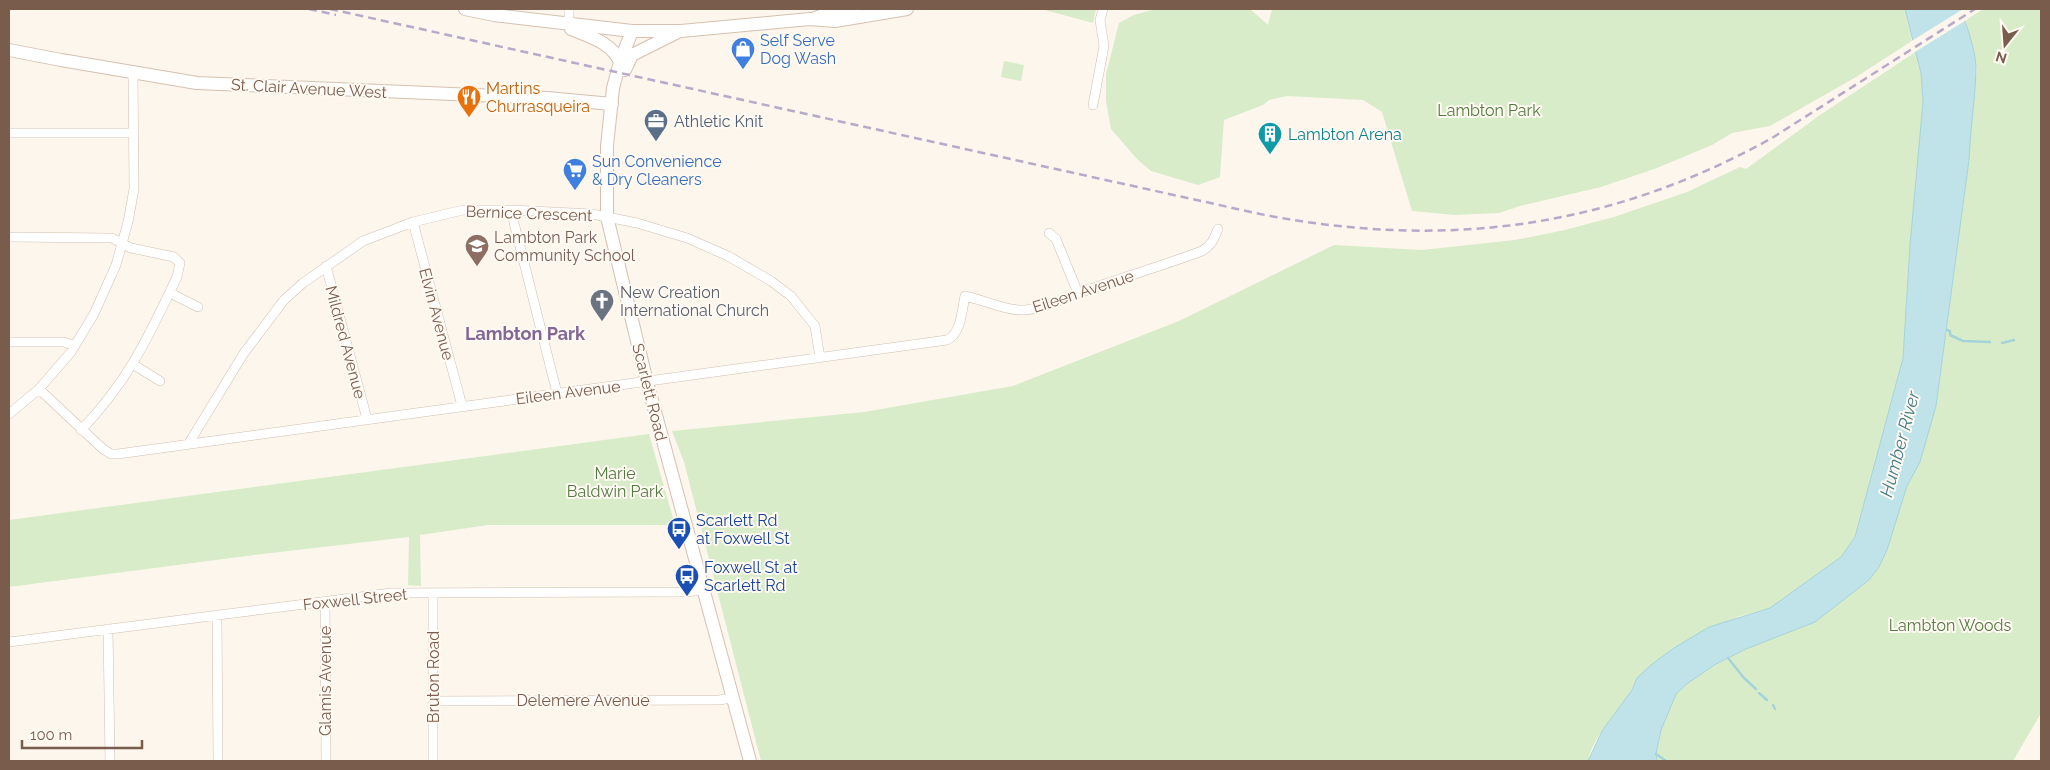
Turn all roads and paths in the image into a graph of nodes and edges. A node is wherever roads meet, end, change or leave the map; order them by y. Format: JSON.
{"nodes":[{"id":1,"x":465,"y":9,"type":"edge"},
{"id":2,"x":569,"y":9,"type":"edge"},
{"id":3,"x":856,"y":9,"type":"edge"},
{"id":4,"x":908,"y":9,"type":"edge"},
{"id":5,"x":1103,"y":9,"type":"edge"},
{"id":6,"x":868,"y":13,"type":"edge"},
{"id":7,"x":810,"y":19,"type":"junction"},
{"id":8,"x":554,"y":22,"type":"junction"},
{"id":9,"x":569,"y":24,"type":"junction"},
{"id":10,"x":681,"y":30,"type":"junction"},
{"id":11,"x":632,"y":31,"type":"junction"},
{"id":12,"x":9,"y":50,"type":"edge"},
{"id":13,"x":620,"y":62,"type":"junction"},
{"id":14,"x":133,"y":72,"type":"junction"},
{"id":15,"x":612,"y":104,"type":"junction"},
{"id":16,"x":1093,"y":105,"type":"dead end"},
{"id":17,"x":9,"y":133,"type":"edge"},
{"id":18,"x":133,"y":133,"type":"junction"},
{"id":19,"x":512,"y":210,"type":"junction"},
{"id":20,"x":607,"y":217,"type":"junction"},
{"id":21,"x":413,"y":222,"type":"junction"},
{"id":22,"x":1218,"y":229,"type":"dead end"},
{"id":23,"x":1049,"y":233,"type":"dead end"},
{"id":24,"x":9,"y":237,"type":"edge"},
{"id":25,"x":123,"y":243,"type":"junction"},
{"id":26,"x":326,"y":266,"type":"junction"},
{"id":27,"x":170,"y":293,"type":"junction"},
{"id":28,"x":1078,"y":293,"type":"junction"},
{"id":29,"x":198,"y":307,"type":"dead end"},
{"id":30,"x":9,"y":342,"type":"edge"},
{"id":31,"x":75,"y":346,"type":"junction"},
{"id":32,"x":820,"y":358,"type":"junction"},
{"id":33,"x":134,"y":365,"type":"junction"},
{"id":34,"x":160,"y":381,"type":"dead end"},
{"id":35,"x":647,"y":382,"type":"junction"},
{"id":36,"x":39,"y":389,"type":"junction"},
{"id":37,"x":557,"y":393,"type":"junction"},
{"id":38,"x":462,"y":406,"type":"junction"},
{"id":39,"x":9,"y":414,"type":"edge"},
{"id":40,"x":367,"y":419,"type":"junction"},
{"id":41,"x":81,"y":430,"type":"junction"},
{"id":42,"x":190,"y":443,"type":"junction"},
{"id":43,"x":704,"y":590,"type":"junction"},
{"id":44,"x":433,"y":593,"type":"junction"},
{"id":45,"x":325,"y":601,"type":"junction"},
{"id":46,"x":217,"y":616,"type":"junction"},
{"id":47,"x":108,"y":629,"type":"junction"},
{"id":48,"x":9,"y":642,"type":"edge"},
{"id":49,"x":732,"y":698,"type":"junction"},
{"id":50,"x":433,"y":701,"type":"junction"},
{"id":51,"x":110,"y":761,"type":"edge"},
{"id":52,"x":218,"y":761,"type":"edge"},
{"id":53,"x":326,"y":761,"type":"edge"},
{"id":54,"x":433,"y":761,"type":"edge"},
{"id":55,"x":750,"y":761,"type":"edge"}],
"edges":[{"from":1,"to":8,"type":"main road"},
{"from":2,"to":9,"type":"street"},
{"from":3,"to":7,"type":"main road"},
{"from":4,"to":6,"type":"main road"},
{"from":5,"to":16,"type":"street"},
{"from":6,"to":7,"type":"main road"},
{"from":7,"to":10,"type":"main road"},
{"from":8,"to":9,"type":"main road"},
{"from":8,"to":13,"type":"main road"},
{"from":9,"to":11,"type":"main road"},
{"from":10,"to":11,"type":"main road"},
{"from":10,"to":15,"type":"main road","name":"Scarlett Road"},
{"from":11,"to":13,"type":"main road","name":"Scarlett Road"},
{"from":12,"to":14,"type":"main road","name":"St. Clair Avenue West"},
{"from":13,"to":15,"type":"main road","name":"Scarlett Road"},
{"from":14,"to":15,"type":"main road","name":"St. Clair Avenue West"},
{"from":14,"to":18,"type":"street"},
{"from":15,"to":20,"type":"main road","name":"Scarlett Road"},
{"from":17,"to":18,"type":"street"},
{"from":18,"to":25,"type":"street"},
{"from":19,"to":20,"type":"street","name":"Bernice Crescent"},
{"from":19,"to":21,"type":"street","name":"Bernice Crescent"},
{"from":19,"to":37,"type":"street"},
{"from":20,"to":32,"type":"street","name":"Bernice Crescent"},
{"from":20,"to":35,"type":"main road","name":"Scarlett Road"},
{"from":21,"to":26,"type":"street","name":"Bernice Crescent"},
{"from":21,"to":38,"type":"street","name":"Elvin Avenue"},
{"from":22,"to":28,"type":"street","name":"Eileen Avenue"},
{"from":23,"to":28,"type":"street"},
{"from":24,"to":25,"type":"street"},
{"from":25,"to":27,"type":"street"},
{"from":25,"to":31,"type":"street"},
{"from":26,"to":40,"type":"street","name":"Mildred Avenue"},
{"from":26,"to":42,"type":"street","name":"Bernice Crescent"},
{"from":27,"to":29,"type":"street"},
{"from":27,"to":33,"type":"street"},
{"from":28,"to":32,"type":"street","name":"Eileen Avenue"},
{"from":30,"to":31,"type":"street"},
{"from":31,"to":36,"type":"street"},
{"from":32,"to":35,"type":"street","name":"Eileen Avenue"},
{"from":33,"to":34,"type":"street"},
{"from":33,"to":41,"type":"street"},
{"from":35,"to":37,"type":"street","name":"Eileen Avenue"},
{"from":35,"to":43,"type":"main road","name":"Scarlett Road"},
{"from":36,"to":39,"type":"street"},
{"from":36,"to":41,"type":"street","name":"Eileen Avenue"},
{"from":37,"to":38,"type":"street","name":"Eileen Avenue"},
{"from":38,"to":40,"type":"street","name":"Eileen Avenue"},
{"from":40,"to":42,"type":"street","name":"Eileen Avenue"},
{"from":41,"to":42,"type":"street","name":"Eileen Avenue"},
{"from":43,"to":44,"type":"street","name":"Foxwell Street"},
{"from":43,"to":49,"type":"main road","name":"Scarlett Road"},
{"from":44,"to":45,"type":"street","name":"Foxwell Street"},
{"from":44,"to":50,"type":"street","name":"Bruton Road"},
{"from":45,"to":46,"type":"street","name":"Foxwell Street"},
{"from":45,"to":53,"type":"street","name":"Glamis Avenue"},
{"from":46,"to":47,"type":"street","name":"Foxwell Street"},
{"from":46,"to":52,"type":"street"},
{"from":47,"to":48,"type":"street","name":"Foxwell Street"},
{"from":47,"to":51,"type":"street"},
{"from":49,"to":50,"type":"street","name":"Delemere Avenue"},
{"from":49,"to":55,"type":"main road","name":"Scarlett Road"},
{"from":50,"to":54,"type":"street","name":"Bruton Road"}]}
